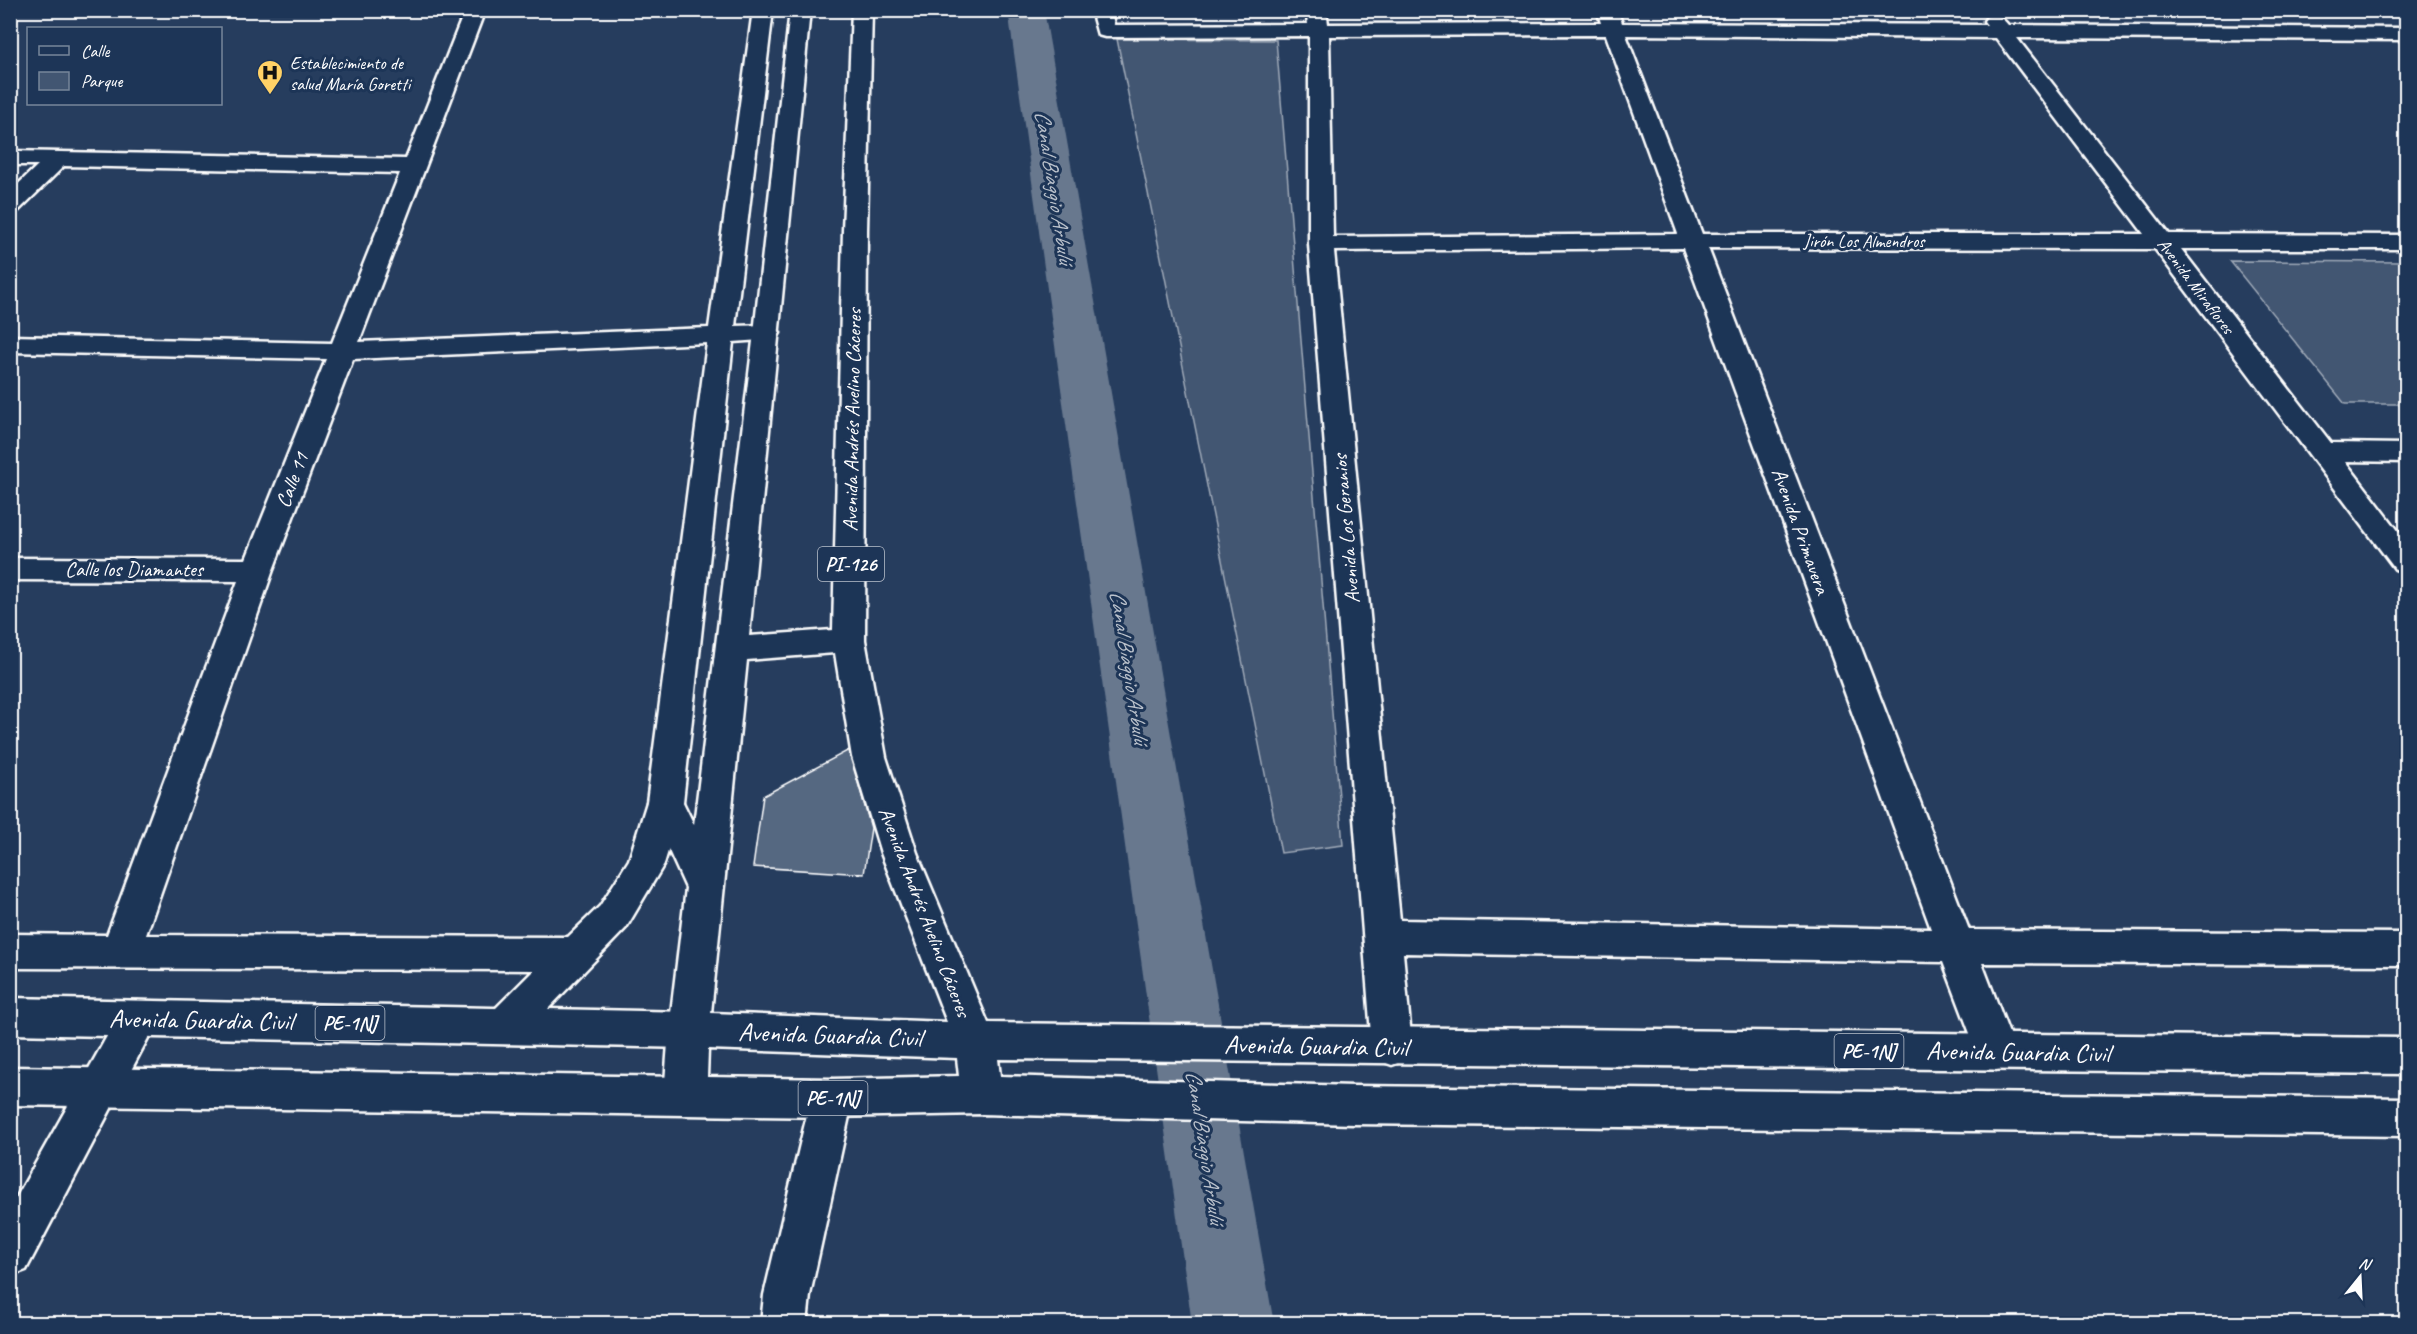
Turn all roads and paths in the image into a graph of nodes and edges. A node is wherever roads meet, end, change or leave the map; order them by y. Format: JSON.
{"nodes":[{"id":1,"x":475,"y":10,"type":"edge"},
{"id":2,"x":763,"y":10,"type":"edge"},
{"id":3,"x":800,"y":10,"type":"edge"},
{"id":4,"x":862,"y":10,"type":"edge"},
{"id":5,"x":1101,"y":10,"type":"edge"},
{"id":6,"x":1986,"y":10,"type":"edge"},
{"id":7,"x":1317,"y":20,"type":"edge"},
{"id":8,"x":1610,"y":20,"type":"edge"},
{"id":9,"x":2003,"y":33,"type":"junction"},
{"id":10,"x":2406,"y":34,"type":"edge"},
{"id":11,"x":10,"y":158,"type":"edge"},
{"id":12,"x":58,"y":159,"type":"junction"},
{"id":13,"x":414,"y":166,"type":"junction"},
{"id":14,"x":10,"y":206,"type":"edge"},
{"id":15,"x":1693,"y":241,"type":"junction"},
{"id":16,"x":2162,"y":241,"type":"junction"},
{"id":17,"x":2406,"y":243,"type":"edge"},
{"id":18,"x":1321,"y":244,"type":"junction"},
{"id":19,"x":767,"y":333,"type":"junction"},
{"id":20,"x":721,"y":335,"type":"junction"},
{"id":21,"x":10,"y":344,"type":"edge"},
{"id":22,"x":342,"y":351,"type":"junction"},
{"id":23,"x":2323,"y":452,"type":"junction"},
{"id":24,"x":2406,"y":453,"type":"edge"},
{"id":25,"x":2406,"y":562,"type":"edge"},
{"id":26,"x":10,"y":569,"type":"edge"},
{"id":27,"x":257,"y":570,"type":"junction"},
{"id":28,"x":849,"y":640,"type":"junction"},
{"id":29,"x":732,"y":650,"type":"junction"},
{"id":30,"x":665,"y":802,"type":"junction"},
{"id":31,"x":705,"y":888,"type":"junction"},
{"id":32,"x":1382,"y":936,"type":"junction"},
{"id":33,"x":1956,"y":946,"type":"junction"},
{"id":34,"x":2406,"y":949,"type":"edge"},
{"id":35,"x":10,"y":951,"type":"edge"},
{"id":36,"x":120,"y":953,"type":"junction"},
{"id":37,"x":578,"y":954,"type":"junction"},
{"id":38,"x":10,"y":1016,"type":"edge"},
{"id":39,"x":138,"y":1019,"type":"junction"},
{"id":40,"x":505,"y":1026,"type":"junction"},
{"id":41,"x":689,"y":1030,"type":"junction"},
{"id":42,"x":975,"y":1041,"type":"junction"},
{"id":43,"x":1392,"y":1047,"type":"junction"},
{"id":44,"x":1996,"y":1052,"type":"junction"},
{"id":45,"x":2406,"y":1056,"type":"edge"},
{"id":46,"x":10,"y":1086,"type":"edge"},
{"id":47,"x":102,"y":1088,"type":"junction"},
{"id":48,"x":982,"y":1095,"type":"junction"},
{"id":49,"x":685,"y":1096,"type":"junction"},
{"id":50,"x":831,"y":1098,"type":"junction"},
{"id":51,"x":2406,"y":1117,"type":"edge"},
{"id":52,"x":10,"y":1254,"type":"edge"},
{"id":53,"x":784,"y":1323,"type":"edge"}],
"edges":[{"from":1,"to":13,"type":"main road","name":"Calle 11"},
{"from":2,"to":20,"type":"main road"},
{"from":3,"to":19,"type":"main road"},
{"from":4,"to":28,"type":"main road","name":"Avenida Andrés Avelino Cáceres","number":"PI-126"},
{"from":5,"to":7,"type":"main road"},
{"from":6,"to":9,"type":"main road","name":"Avenida Miraflores"},
{"from":7,"to":8,"type":"main road"},
{"from":7,"to":18,"type":"main road","name":"Avenida Los Geranios"},
{"from":8,"to":9,"type":"main road"},
{"from":8,"to":15,"type":"main road","name":"Avenida Primavera"},
{"from":9,"to":10,"type":"main road"},
{"from":9,"to":16,"type":"main road","name":"Avenida Miraflores"},
{"from":11,"to":12,"type":"main road"},
{"from":12,"to":13,"type":"main road"},
{"from":12,"to":14,"type":"main road"},
{"from":13,"to":22,"type":"main road","name":"Calle 11"},
{"from":15,"to":16,"type":"main road","name":"Jirón Los Almendros"},
{"from":15,"to":18,"type":"main road","name":"Jirón Los Almendros"},
{"from":15,"to":33,"type":"main road","name":"Avenida Primavera"},
{"from":16,"to":17,"type":"main road","name":"Jirón Los Almendros"},
{"from":16,"to":23,"type":"main road","name":"Avenida Miraflores"},
{"from":18,"to":32,"type":"main road","name":"Avenida Los Geranios"},
{"from":19,"to":20,"type":"main road"},
{"from":19,"to":29,"type":"main road"},
{"from":20,"to":22,"type":"main road"},
{"from":20,"to":30,"type":"main road"},
{"from":21,"to":22,"type":"main road"},
{"from":22,"to":27,"type":"main road","name":"Calle 11"},
{"from":23,"to":24,"type":"main road"},
{"from":23,"to":25,"type":"main road","name":"Avenida Miraflores"},
{"from":26,"to":27,"type":"main road","name":"Calle los Diamantes"},
{"from":27,"to":36,"type":"main road","name":"Calle 11"},
{"from":28,"to":29,"type":"main road"},
{"from":28,"to":42,"type":"main road","name":"Avenida Andrés Avelino Cáceres","number":"PI-126"},
{"from":29,"to":31,"type":"main road"},
{"from":30,"to":31,"type":"main road"},
{"from":30,"to":37,"type":"main road"},
{"from":31,"to":41,"type":"main road"},
{"from":32,"to":33,"type":"main road"},
{"from":32,"to":43,"type":"main road","name":"Avenida Los Geranios"},
{"from":33,"to":34,"type":"main road"},
{"from":33,"to":44,"type":"main road","name":"Avenida Primavera"},
{"from":35,"to":36,"type":"main road"},
{"from":36,"to":37,"type":"main road"},
{"from":37,"to":40,"type":"main road"},
{"from":38,"to":39,"type":"main road","name":"Avenida Guardia Civil","number":"PE-1NJ"},
{"from":39,"to":40,"type":"main road","name":"Avenida Guardia Civil","number":"PE-1NJ"},
{"from":39,"to":47,"type":"main road"},
{"from":40,"to":41,"type":"main road","name":"Avenida Guardia Civil","number":"PE-1NJ"},
{"from":41,"to":42,"type":"main road","name":"Avenida Guardia Civil","number":"PE-1NJ"},
{"from":41,"to":49,"type":"main road"},
{"from":42,"to":43,"type":"main road","name":"Avenida Guardia Civil","number":"PE-1NJ"},
{"from":42,"to":48,"type":"main road","name":"Avenida Andrés Avelino Cáceres","number":"PI-126"},
{"from":43,"to":44,"type":"main road","name":"Avenida Guardia Civil","number":"PE-1NJ"},
{"from":44,"to":45,"type":"main road","name":"Avenida Guardia Civil","number":"PE-1NJ"},
{"from":46,"to":47,"type":"main road","number":"PE-1NJ"},
{"from":47,"to":49,"type":"main road","number":"PE-1NJ"},
{"from":47,"to":52,"type":"main road"},
{"from":48,"to":50,"type":"main road","number":"PE-1NJ"},
{"from":48,"to":51,"type":"main road","number":"PE-1NJ"},
{"from":49,"to":50,"type":"main road","number":"PE-1NJ"},
{"from":50,"to":53,"type":"main road"}]}
